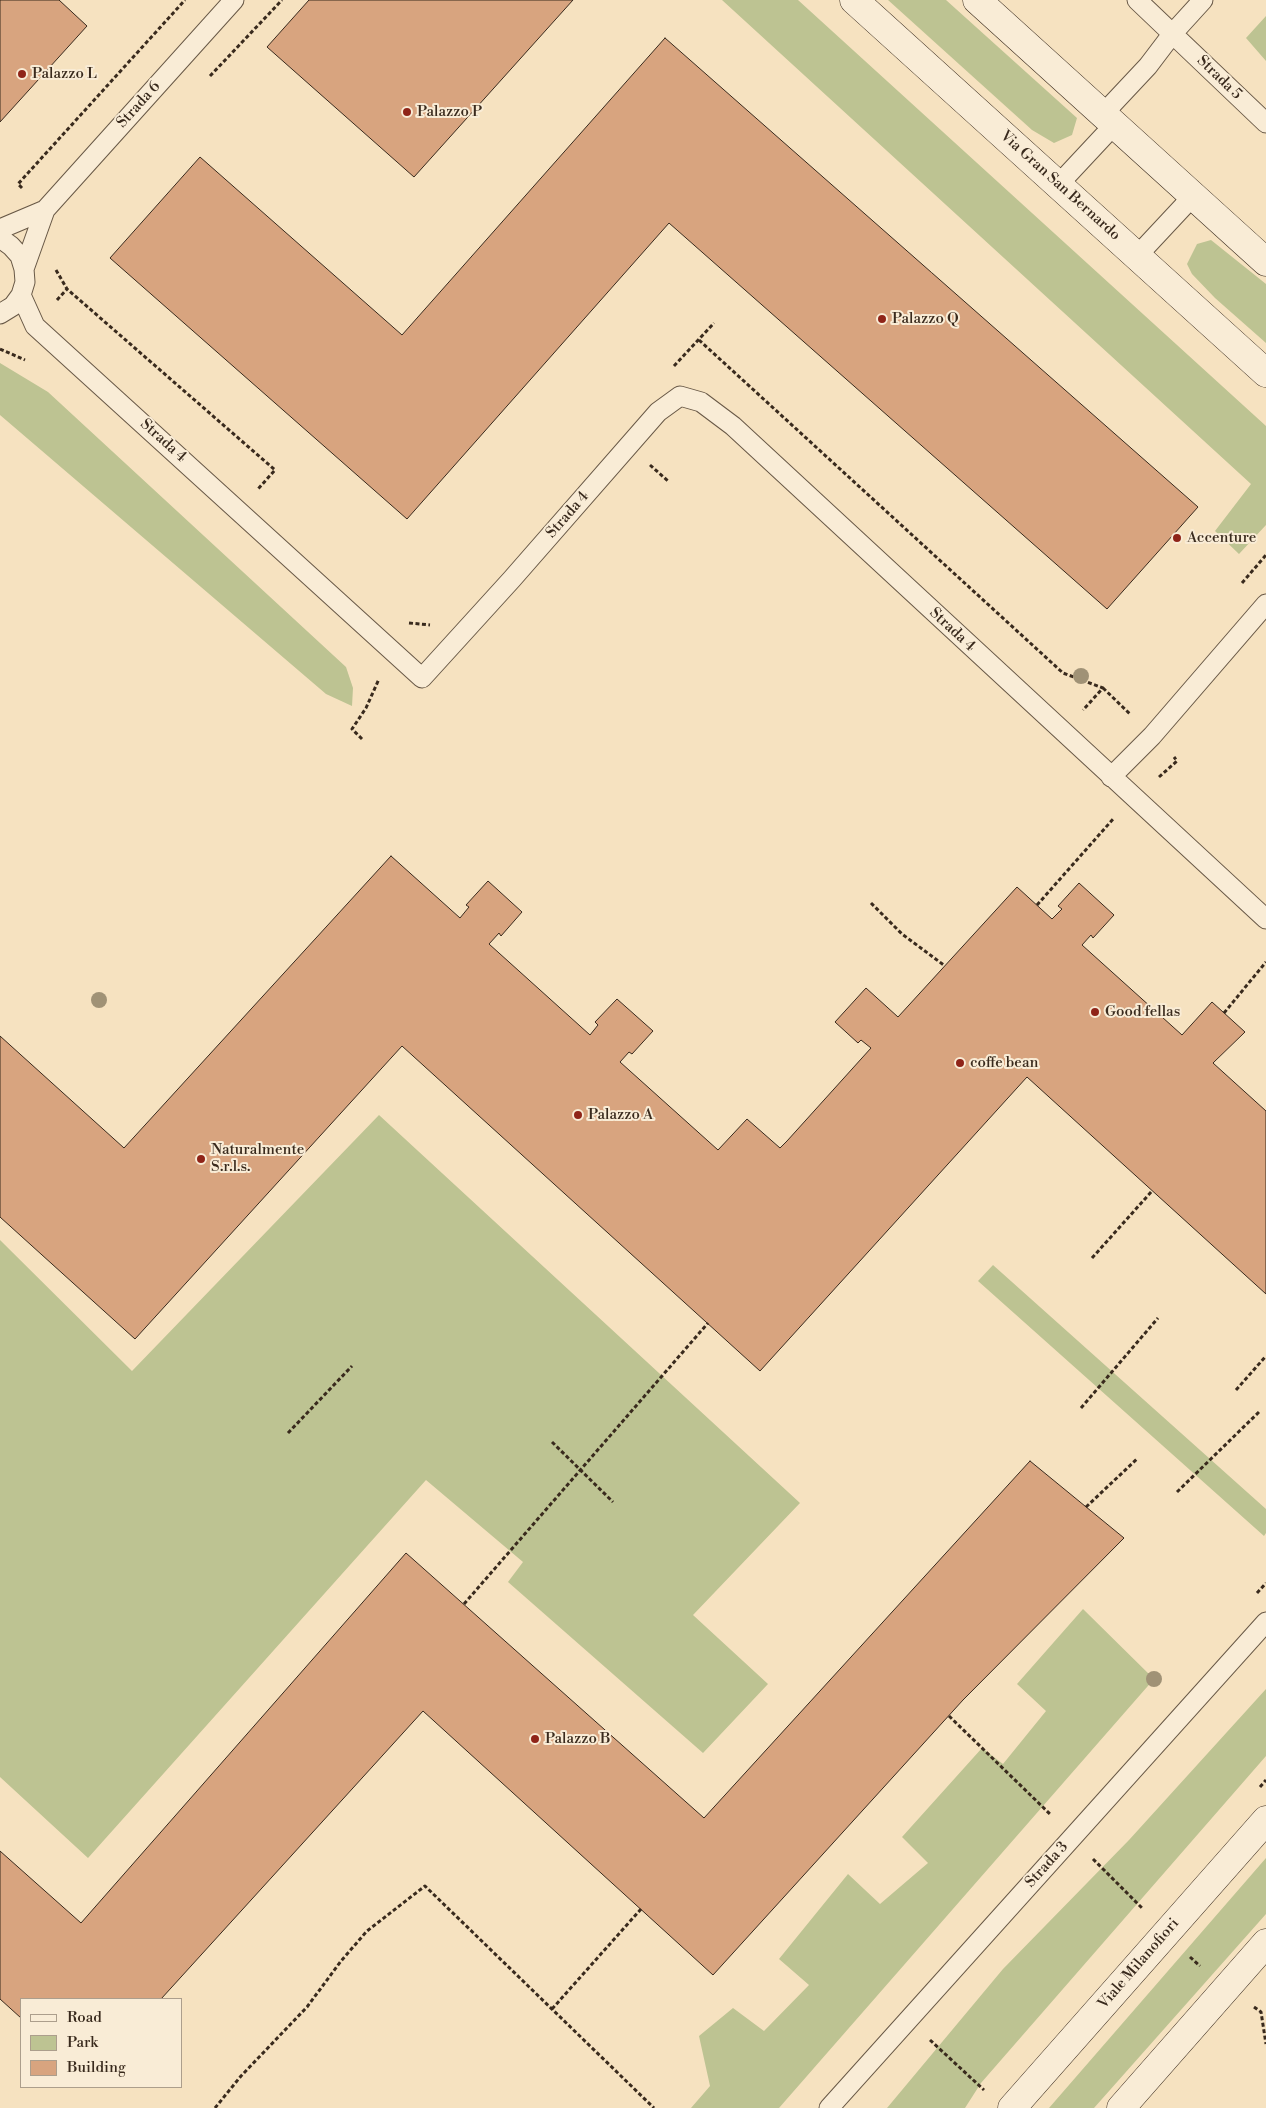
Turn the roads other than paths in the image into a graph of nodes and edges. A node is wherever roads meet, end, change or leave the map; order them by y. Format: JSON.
{"nodes":[{"id":1,"x":234,"y":0,"type":"edge"},
{"id":2,"x":854,"y":0,"type":"edge"},
{"id":3,"x":977,"y":0,"type":"edge"},
{"id":4,"x":1136,"y":0,"type":"edge"},
{"id":5,"x":1203,"y":0,"type":"edge"},
{"id":6,"x":1172,"y":33,"type":"junction"},
{"id":7,"x":1108,"y":119,"type":"junction"},
{"id":8,"x":1266,"y":123,"type":"edge"},
{"id":9,"x":1058,"y":185,"type":"junction"},
{"id":10,"x":1193,"y":196,"type":"junction"},
{"id":11,"x":45,"y":210,"type":"junction"},
{"id":12,"x":0,"y":229,"type":"edge"},
{"id":13,"x":0,"y":238,"type":"edge"},
{"id":14,"x":1138,"y":256,"type":"junction"},
{"id":15,"x":1266,"y":262,"type":"edge"},
{"id":16,"x":24,"y":269,"type":"junction"},
{"id":17,"x":21,"y":295,"type":"junction"},
{"id":18,"x":1,"y":314,"type":"edge"},
{"id":19,"x":35,"y":326,"type":"junction"},
{"id":20,"x":1266,"y":372,"type":"edge"},
{"id":21,"x":1266,"y":604,"type":"edge"},
{"id":22,"x":1111,"y":778,"type":"junction"},
{"id":23,"x":1266,"y":919,"type":"edge"},
{"id":24,"x":1266,"y":1622,"type":"edge"},
{"id":25,"x":1266,"y":1820,"type":"edge"},
{"id":26,"x":1266,"y":1943,"type":"edge"},
{"id":27,"x":1001,"y":2102,"type":"edge"},
{"id":28,"x":828,"y":2108,"type":"edge"},
{"id":29,"x":1121,"y":2108,"type":"edge"}],
"edges":[{"from":1,"to":11,"type":"lane","name":"Strada 6"},
{"from":2,"to":9,"type":"main road","name":"Via Gran San Bernardo"},
{"from":3,"to":7,"type":"main road"},
{"from":4,"to":6,"type":"lane","name":"Strada 5"},
{"from":5,"to":6,"type":"lane"},
{"from":6,"to":7,"type":"lane"},
{"from":6,"to":8,"type":"lane","name":"Strada 5"},
{"from":7,"to":9,"type":"lane"},
{"from":7,"to":10,"type":"main road"},
{"from":9,"to":14,"type":"main road","name":"Via Gran San Bernardo"},
{"from":10,"to":14,"type":"lane"},
{"from":10,"to":15,"type":"main road"},
{"from":11,"to":12,"type":"lane","name":"Strada 6"},
{"from":11,"to":16,"type":"lane","name":"Strada 6"},
{"from":13,"to":16,"type":"lane"},
{"from":14,"to":20,"type":"main road","name":"Via Gran San Bernardo"},
{"from":16,"to":17,"type":"lane"},
{"from":17,"to":18,"type":"lane","name":"Strada 4"},
{"from":17,"to":19,"type":"lane","name":"Strada 4"},
{"from":18,"to":19,"type":"lane","name":"Strada 4"},
{"from":19,"to":22,"type":"lane","name":"Strada 4"},
{"from":21,"to":22,"type":"lane"},
{"from":22,"to":23,"type":"lane","name":"Strada 4"},
{"from":24,"to":28,"type":"lane","name":"Strada 3"},
{"from":25,"to":27,"type":"main road","name":"Viale Milanofiori"},
{"from":26,"to":29,"type":"main road"}]}
